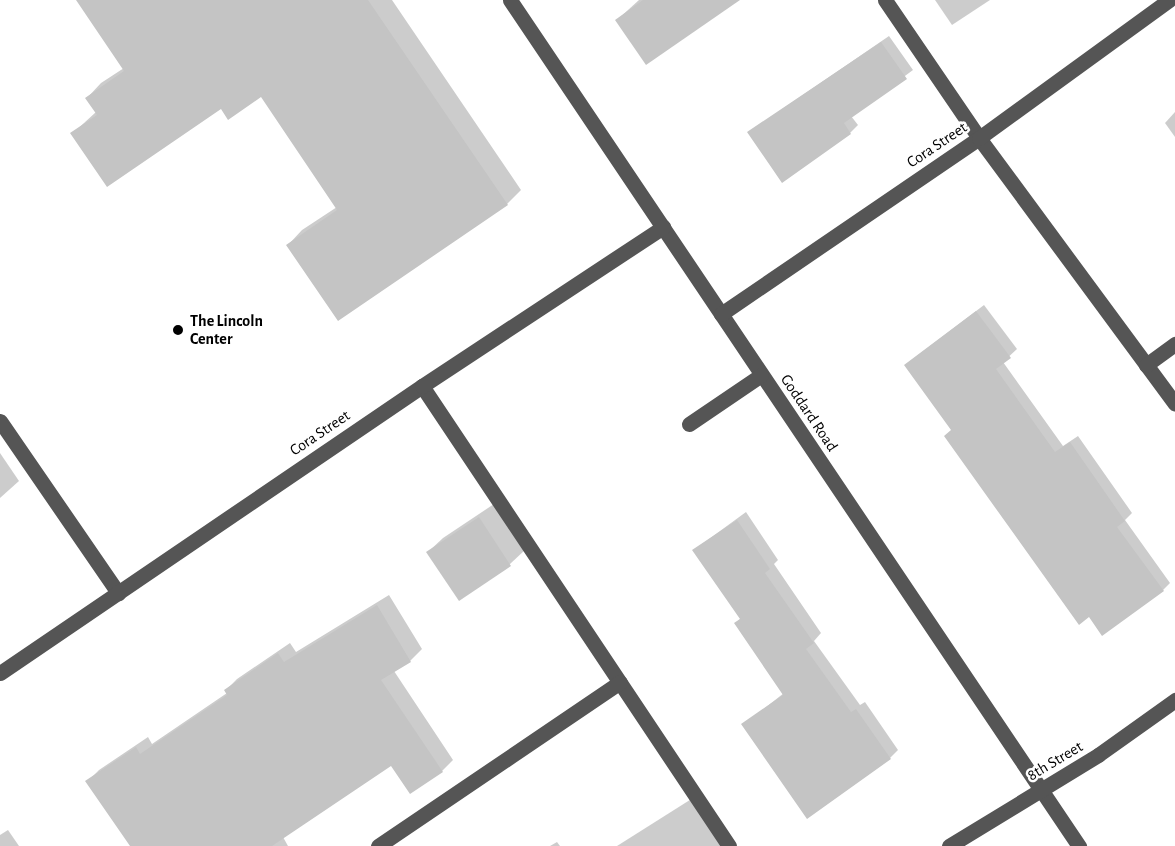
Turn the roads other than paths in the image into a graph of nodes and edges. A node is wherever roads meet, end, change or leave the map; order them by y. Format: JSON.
{"nodes":[{"id":1,"x":510,"y":0,"type":"edge"},
{"id":2,"x":885,"y":0,"type":"edge"},
{"id":3,"x":1168,"y":0,"type":"edge"},
{"id":4,"x":979,"y":138,"type":"junction"},
{"id":5,"x":663,"y":227,"type":"junction"},
{"id":6,"x":721,"y":314,"type":"junction"},
{"id":7,"x":1175,"y":344,"type":"edge"},
{"id":8,"x":1146,"y":365,"type":"junction"},
{"id":9,"x":761,"y":375,"type":"junction"},
{"id":10,"x":422,"y":386,"type":"junction"},
{"id":11,"x":1175,"y":404,"type":"edge"},
{"id":12,"x":0,"y":421,"type":"edge"},
{"id":13,"x":689,"y":424,"type":"dead end"},
{"id":14,"x":118,"y":592,"type":"junction"},
{"id":15,"x":0,"y":673,"type":"edge"},
{"id":16,"x":620,"y":682,"type":"junction"},
{"id":17,"x":1175,"y":700,"type":"edge"},
{"id":18,"x":1043,"y":789,"type":"junction"},
{"id":19,"x":378,"y":846,"type":"edge"},
{"id":20,"x":729,"y":846,"type":"edge"},
{"id":21,"x":949,"y":846,"type":"edge"},
{"id":22,"x":1079,"y":846,"type":"edge"}],
"edges":[{"from":1,"to":5,"type":"street","name":"Goddard Road"},
{"from":2,"to":4,"type":"street"},
{"from":3,"to":4,"type":"street","name":"Cora Street"},
{"from":4,"to":6,"type":"street","name":"Cora Street"},
{"from":4,"to":8,"type":"street"},
{"from":5,"to":6,"type":"street","name":"Goddard Road"},
{"from":5,"to":10,"type":"street","name":"Cora Street"},
{"from":6,"to":9,"type":"street","name":"Goddard Road"},
{"from":7,"to":8,"type":"street"},
{"from":8,"to":11,"type":"street"},
{"from":9,"to":13,"type":"street"},
{"from":9,"to":18,"type":"street","name":"Goddard Road"},
{"from":10,"to":14,"type":"street","name":"Cora Street"},
{"from":10,"to":16,"type":"street"},
{"from":12,"to":14,"type":"street"},
{"from":14,"to":15,"type":"street","name":"Cora Street"},
{"from":16,"to":19,"type":"street"},
{"from":16,"to":20,"type":"street"},
{"from":17,"to":18,"type":"street","name":"8th Street"},
{"from":18,"to":21,"type":"street","name":"8th Street"},
{"from":18,"to":22,"type":"street","name":"Goddard Road"}]}
